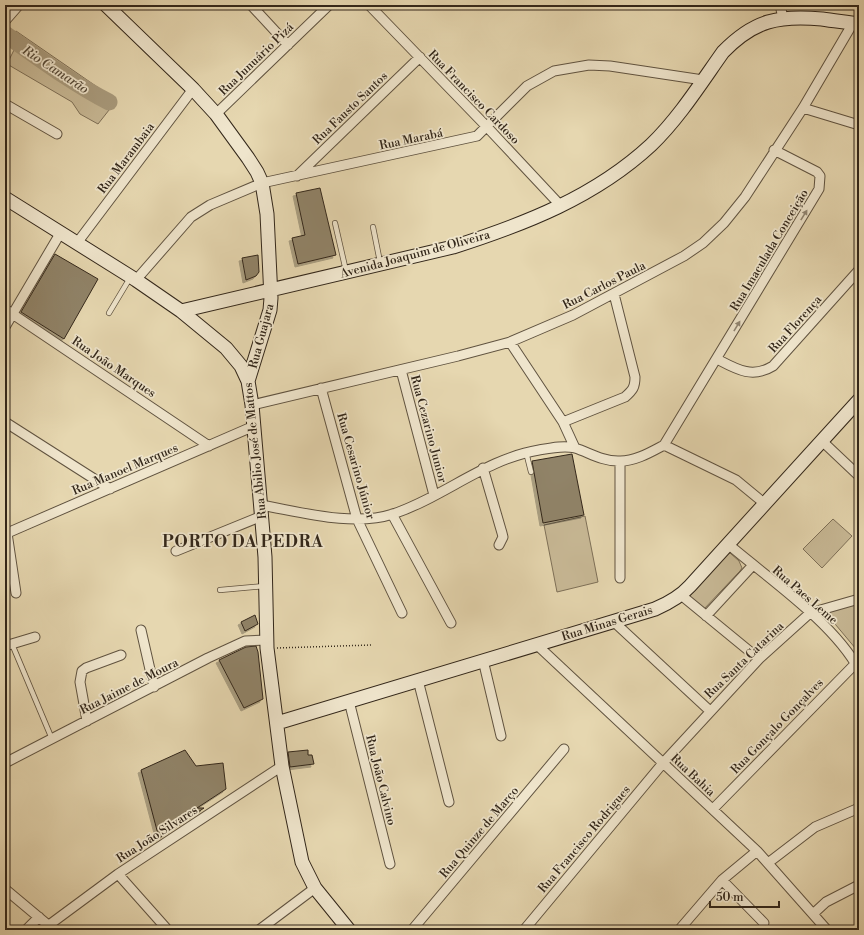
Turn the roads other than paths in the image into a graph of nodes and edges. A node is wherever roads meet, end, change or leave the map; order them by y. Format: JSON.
{"nodes":[{"id":1,"x":19,"y":5,"type":"edge"},
{"id":2,"x":106,"y":5,"type":"edge"},
{"id":3,"x":251,"y":5,"type":"edge"},
{"id":4,"x":329,"y":5,"type":"edge"},
{"id":5,"x":369,"y":5,"type":"edge"},
{"id":6,"x":780,"y":5,"type":"edge"},
{"id":7,"x":784,"y":18,"type":"junction"},
{"id":8,"x":5,"y":21,"type":"edge"},
{"id":9,"x":856,"y":24,"type":"edge"},
{"id":10,"x":288,"y":45,"type":"junction"},
{"id":11,"x":420,"y":57,"type":"junction"},
{"id":12,"x":703,"y":80,"type":"junction"},
{"id":13,"x":193,"y":89,"type":"junction"},
{"id":14,"x":5,"y":104,"type":"edge"},
{"id":15,"x":803,"y":108,"type":"junction"},
{"id":16,"x":216,"y":114,"type":"junction"},
{"id":17,"x":859,"y":125,"type":"edge"},
{"id":18,"x":488,"y":128,"type":"junction"},
{"id":19,"x":57,"y":134,"type":"dead end"},
{"id":20,"x":774,"y":150,"type":"junction"},
{"id":21,"x":297,"y":176,"type":"junction"},
{"id":22,"x":262,"y":184,"type":"junction"},
{"id":23,"x":5,"y":198,"type":"edge"},
{"id":24,"x":561,"y":206,"type":"junction"},
{"id":25,"x":335,"y":223,"type":"dead end"},
{"id":26,"x":373,"y":227,"type":"dead end"},
{"id":27,"x":61,"y":232,"type":"junction"},
{"id":28,"x":77,"y":243,"type":"junction"},
{"id":29,"x":381,"y":264,"type":"junction"},
{"id":30,"x":859,"y":270,"type":"edge"},
{"id":31,"x":346,"y":273,"type":"junction"},
{"id":32,"x":133,"y":278,"type":"junction"},
{"id":33,"x":272,"y":290,"type":"junction"},
{"id":34,"x":614,"y":294,"type":"junction"},
{"id":35,"x":9,"y":311,"type":"edge"},
{"id":36,"x":181,"y":311,"type":"junction"},
{"id":37,"x":109,"y":313,"type":"dead end"},
{"id":38,"x":5,"y":327,"type":"edge"},
{"id":39,"x":510,"y":342,"type":"junction"},
{"id":40,"x":716,"y":359,"type":"junction"},
{"id":41,"x":401,"y":370,"type":"junction"},
{"id":42,"x":248,"y":381,"type":"junction"},
{"id":43,"x":321,"y":388,"type":"junction"},
{"id":44,"x":859,"y":400,"type":"edge"},
{"id":45,"x":252,"y":405,"type":"junction"},
{"id":46,"x":5,"y":422,"type":"edge"},
{"id":47,"x":563,"y":422,"type":"junction"},
{"id":48,"x":254,"y":426,"type":"junction"},
{"id":49,"x":822,"y":441,"type":"junction"},
{"id":50,"x":664,"y":445,"type":"junction"},
{"id":51,"x":209,"y":446,"type":"junction"},
{"id":52,"x":575,"y":448,"type":"junction"},
{"id":53,"x":526,"y":452,"type":"junction"},
{"id":54,"x":620,"y":462,"type":"junction"},
{"id":55,"x":483,"y":468,"type":"junction"},
{"id":56,"x":531,"y":472,"type":"dead end"},
{"id":57,"x":859,"y":476,"type":"edge"},
{"id":58,"x":110,"y":489,"type":"junction"},
{"id":59,"x":434,"y":495,"type":"junction"},
{"id":60,"x":764,"y":503,"type":"junction"},
{"id":61,"x":261,"y":511,"type":"junction"},
{"id":62,"x":392,"y":514,"type":"junction"},
{"id":63,"x":358,"y":519,"type":"junction"},
{"id":64,"x":6,"y":533,"type":"edge"},
{"id":65,"x":728,"y":544,"type":"junction"},
{"id":66,"x":499,"y":545,"type":"dead end"},
{"id":67,"x":176,"y":551,"type":"dead end"},
{"id":68,"x":753,"y":565,"type":"junction"},
{"id":69,"x":620,"y":578,"type":"dead end"},
{"id":70,"x":266,"y":586,"type":"junction"},
{"id":71,"x":220,"y":590,"type":"dead end"},
{"id":72,"x":16,"y":593,"type":"dead end"},
{"id":73,"x":681,"y":595,"type":"junction"},
{"id":74,"x":859,"y":599,"type":"edge"},
{"id":75,"x":402,"y":613,"type":"dead end"},
{"id":76,"x":810,"y":613,"type":"junction"},
{"id":77,"x":706,"y":616,"type":"junction"},
{"id":78,"x":613,"y":621,"type":"junction"},
{"id":79,"x":451,"y":623,"type":"dead end"},
{"id":80,"x":142,"y":630,"type":"dead end"},
{"id":81,"x":35,"y":637,"type":"dead end"},
{"id":82,"x":267,"y":644,"type":"junction"},
{"id":83,"x":536,"y":644,"type":"junction"},
{"id":84,"x":8,"y":645,"type":"edge"},
{"id":85,"x":121,"y":655,"type":"dead end"},
{"id":86,"x":759,"y":659,"type":"junction"},
{"id":87,"x":483,"y":660,"type":"junction"},
{"id":88,"x":858,"y":665,"type":"edge"},
{"id":89,"x":418,"y":680,"type":"junction"},
{"id":90,"x":154,"y":686,"type":"junction"},
{"id":91,"x":349,"y":701,"type":"junction"},
{"id":92,"x":710,"y":711,"type":"junction"},
{"id":93,"x":87,"y":721,"type":"junction"},
{"id":94,"x":277,"y":723,"type":"junction"},
{"id":95,"x":501,"y":736,"type":"dead end"},
{"id":96,"x":52,"y":739,"type":"junction"},
{"id":97,"x":564,"y":749,"type":"dead end"},
{"id":98,"x":5,"y":763,"type":"edge"},
{"id":99,"x":663,"y":763,"type":"junction"},
{"id":100,"x":282,"y":766,"type":"junction"},
{"id":101,"x":450,"y":802,"type":"dead end"},
{"id":102,"x":859,"y":808,"type":"edge"},
{"id":103,"x":713,"y":809,"type":"junction"},
{"id":104,"x":757,"y":851,"type":"junction"},
{"id":105,"x":768,"y":863,"type":"junction"},
{"id":106,"x":390,"y":864,"type":"dead end"},
{"id":107,"x":118,"y":874,"type":"junction"},
{"id":108,"x":722,"y":880,"type":"junction"},
{"id":109,"x":859,"y":885,"type":"edge"},
{"id":110,"x":315,"y":888,"type":"junction"},
{"id":111,"x":5,"y":889,"type":"edge"},
{"id":112,"x":813,"y":914,"type":"junction"},
{"id":113,"x":40,"y":917,"type":"junction"},
{"id":114,"x":764,"y":923,"type":"dead end"},
{"id":115,"x":51,"y":927,"type":"edge"},
{"id":116,"x":166,"y":928,"type":"dead end"},
{"id":117,"x":347,"y":929,"type":"edge"},
{"id":118,"x":26,"y":930,"type":"edge"},
{"id":119,"x":259,"y":930,"type":"edge"},
{"id":120,"x":412,"y":930,"type":"edge"},
{"id":121,"x":524,"y":930,"type":"edge"},
{"id":122,"x":679,"y":930,"type":"edge"},
{"id":123,"x":827,"y":930,"type":"edge"}],
"edges":[{"from":1,"to":8,"type":"street"},
{"from":2,"to":13,"type":"main road","name":"Rua Guajara"},
{"from":3,"to":10,"type":"street"},
{"from":4,"to":10,"type":"street","name":"Rua Junuário Pizá"},
{"from":5,"to":11,"type":"street","name":"Rua Francisco Cardoso"},
{"from":6,"to":7,"type":"street"},
{"from":7,"to":9,"type":"main road","name":"Avenida Joaquim de Oliveira"},
{"from":7,"to":12,"type":"main road","name":"Avenida Joaquim de Oliveira"},
{"from":9,"to":15,"type":"street","name":"Rua Carlos Paula"},
{"from":10,"to":16,"type":"street","name":"Rua Junuário Pizá"},
{"from":11,"to":18,"type":"street","name":"Rua Francisco Cardoso"},
{"from":11,"to":21,"type":"street","name":"Rua Fausto Santos"},
{"from":12,"to":18,"type":"street","name":"Rua Marabá"},
{"from":12,"to":24,"type":"main road","name":"Avenida Joaquim de Oliveira"},
{"from":13,"to":16,"type":"main road","name":"Rua Guajara"},
{"from":13,"to":28,"type":"street","name":"Rua Marambaia"},
{"from":14,"to":19,"type":"street"},
{"from":15,"to":17,"type":"street"},
{"from":15,"to":20,"type":"street","name":"Rua Carlos Paula"},
{"from":16,"to":22,"type":"main road","name":"Rua Guajara"},
{"from":18,"to":21,"type":"street","name":"Rua Marabá"},
{"from":18,"to":24,"type":"street","name":"Rua Francisco Cardoso"},
{"from":20,"to":34,"type":"street","name":"Rua Carlos Paula"},
{"from":40,"to":20,"type":"street","name":"Rua Imaculada Conceição","one_way":true},
{"from":21,"to":22,"type":"street","name":"Rua Marabá"},
{"from":22,"to":32,"type":"street","name":"Rua Marabá"},
{"from":22,"to":33,"type":"main road","name":"Rua Guajara"},
{"from":23,"to":27,"type":"main road","name":"Rua Abilio José de Mattos"},
{"from":24,"to":29,"type":"main road","name":"Avenida Joaquim de Oliveira"},
{"from":25,"to":31,"type":"lane"},
{"from":26,"to":29,"type":"lane"},
{"from":27,"to":28,"type":"main road","name":"Rua Abilio José de Mattos"},
{"from":27,"to":35,"type":"street"},
{"from":28,"to":32,"type":"main road","name":"Rua Abilio José de Mattos"},
{"from":29,"to":31,"type":"main road","name":"Avenida Joaquim de Oliveira"},
{"from":30,"to":40,"type":"street","name":"Rua Florença"},
{"from":31,"to":33,"type":"main road","name":"Avenida Joaquim de Oliveira"},
{"from":32,"to":36,"type":"main road","name":"Rua Abilio José de Mattos"},
{"from":32,"to":37,"type":"lane"},
{"from":33,"to":36,"type":"main road","name":"Avenida Joaquim de Oliveira"},
{"from":33,"to":42,"type":"main road","name":"Rua Guajara"},
{"from":34,"to":39,"type":"street","name":"Rua Carlos Paula"},
{"from":34,"to":47,"type":"street"},
{"from":35,"to":38,"type":"street"},
{"from":35,"to":51,"type":"street","name":"Rua João Marques"},
{"from":36,"to":42,"type":"main road","name":"Rua Abilio José de Mattos"},
{"from":39,"to":41,"type":"street","name":"Rua Carlos Paula"},
{"from":39,"to":47,"type":"street"},
{"from":40,"to":50,"type":"street"},
{"from":41,"to":43,"type":"street","name":"Rua Carlos Paula"},
{"from":41,"to":59,"type":"street","name":"Rua Cezarino Junior"},
{"from":42,"to":45,"type":"main road","name":"Rua Abilio José de Mattos"},
{"from":43,"to":45,"type":"street","name":"Rua Carlos Paula"},
{"from":43,"to":63,"type":"street","name":"Rua Cesarino Júnior"},
{"from":44,"to":49,"type":"main road","name":"Rua Minas Gerais"},
{"from":45,"to":48,"type":"main road","name":"Rua Abilio José de Mattos"},
{"from":46,"to":58,"type":"street"},
{"from":47,"to":52,"type":"street"},
{"from":48,"to":51,"type":"street","name":"Rua Manoel Marques"},
{"from":48,"to":61,"type":"main road","name":"Rua Abilio José de Mattos"},
{"from":49,"to":57,"type":"street"},
{"from":49,"to":60,"type":"main road","name":"Rua Minas Gerais"},
{"from":50,"to":54,"type":"street"},
{"from":50,"to":60,"type":"street"},
{"from":51,"to":58,"type":"street","name":"Rua Manoel Marques"},
{"from":52,"to":53,"type":"street"},
{"from":52,"to":54,"type":"street"},
{"from":53,"to":55,"type":"street"},
{"from":53,"to":56,"type":"lane"},
{"from":54,"to":69,"type":"street"},
{"from":55,"to":59,"type":"street"},
{"from":55,"to":66,"type":"street"},
{"from":58,"to":64,"type":"street","name":"Rua Manoel Marques"},
{"from":59,"to":62,"type":"street"},
{"from":60,"to":65,"type":"main road","name":"Rua Minas Gerais"},
{"from":61,"to":63,"type":"street"},
{"from":61,"to":67,"type":"street"},
{"from":61,"to":70,"type":"main road","name":"Rua Abilio José de Mattos"},
{"from":62,"to":63,"type":"street"},
{"from":62,"to":79,"type":"street"},
{"from":63,"to":75,"type":"street","name":"Rua Cesarino Júnior"},
{"from":64,"to":72,"type":"street"},
{"from":65,"to":68,"type":"street","name":"Rua Paes Leme"},
{"from":65,"to":73,"type":"main road","name":"Rua Minas Gerais"},
{"from":68,"to":76,"type":"street","name":"Rua Paes Leme"},
{"from":68,"to":77,"type":"street"},
{"from":70,"to":71,"type":"lane"},
{"from":70,"to":82,"type":"main road","name":"Rua Abilio José de Mattos"},
{"from":73,"to":77,"type":"street"},
{"from":73,"to":78,"type":"main road","name":"Rua Minas Gerais"},
{"from":74,"to":76,"type":"street","name":"Rua Santa Catarina"},
{"from":76,"to":86,"type":"street","name":"Rua Santa Catarina"},
{"from":76,"to":88,"type":"street","name":"Rua Paes Leme"},
{"from":77,"to":86,"type":"street"},
{"from":78,"to":83,"type":"main road","name":"Rua Minas Gerais"},
{"from":78,"to":92,"type":"street"},
{"from":80,"to":90,"type":"street"},
{"from":81,"to":84,"type":"street"},
{"from":82,"to":90,"type":"street","name":"Rua Jaime de Moura"},
{"from":82,"to":94,"type":"main road","name":"Rua Abilio José de Mattos"},
{"from":83,"to":87,"type":"main road","name":"Rua Minas Gerais"},
{"from":83,"to":99,"type":"street","name":"Rua Bahia"},
{"from":84,"to":96,"type":"lane"},
{"from":85,"to":93,"type":"street"},
{"from":86,"to":92,"type":"street","name":"Rua Santa Catarina"},
{"from":87,"to":89,"type":"main road","name":"Rua Minas Gerais"},
{"from":87,"to":95,"type":"street"},
{"from":88,"to":103,"type":"street","name":"Rua Gonçalo Gonçalves"},
{"from":89,"to":91,"type":"main road","name":"Rua Minas Gerais"},
{"from":89,"to":101,"type":"street"},
{"from":90,"to":93,"type":"street","name":"Rua Jaime de Moura"},
{"from":91,"to":94,"type":"main road","name":"Rua Minas Gerais"},
{"from":91,"to":106,"type":"street","name":"Rua João Calvino"},
{"from":92,"to":99,"type":"street","name":"Rua Santa Catarina"},
{"from":93,"to":96,"type":"street","name":"Rua Jaime de Moura"},
{"from":94,"to":100,"type":"main road","name":"Rua Abilio José de Mattos"},
{"from":96,"to":98,"type":"street","name":"Rua Jaime de Moura"},
{"from":97,"to":120,"type":"street","name":"Rua Quinze de Março"},
{"from":99,"to":103,"type":"street","name":"Rua Bahia"},
{"from":99,"to":121,"type":"street","name":"Rua Francisco Rodrigues"},
{"from":100,"to":107,"type":"street","name":"Rua João Silvares"},
{"from":100,"to":110,"type":"main road","name":"Rua Abilio José de Mattos"},
{"from":102,"to":105,"type":"street"},
{"from":103,"to":104,"type":"street","name":"Rua Bahia"},
{"from":104,"to":105,"type":"street","name":"Rua Bahia"},
{"from":104,"to":108,"type":"street"},
{"from":105,"to":112,"type":"street","name":"Rua Bahia"},
{"from":107,"to":115,"type":"street","name":"Rua João Silvares"},
{"from":107,"to":116,"type":"street"},
{"from":108,"to":114,"type":"street"},
{"from":108,"to":122,"type":"street"},
{"from":109,"to":112,"type":"street"},
{"from":110,"to":117,"type":"main road","name":"Rua Abilio José de Mattos"},
{"from":110,"to":119,"type":"street"},
{"from":111,"to":113,"type":"street"},
{"from":112,"to":123,"type":"street","name":"Rua Bahia"},
{"from":113,"to":115,"type":"street"},
{"from":113,"to":118,"type":"street"}]}
